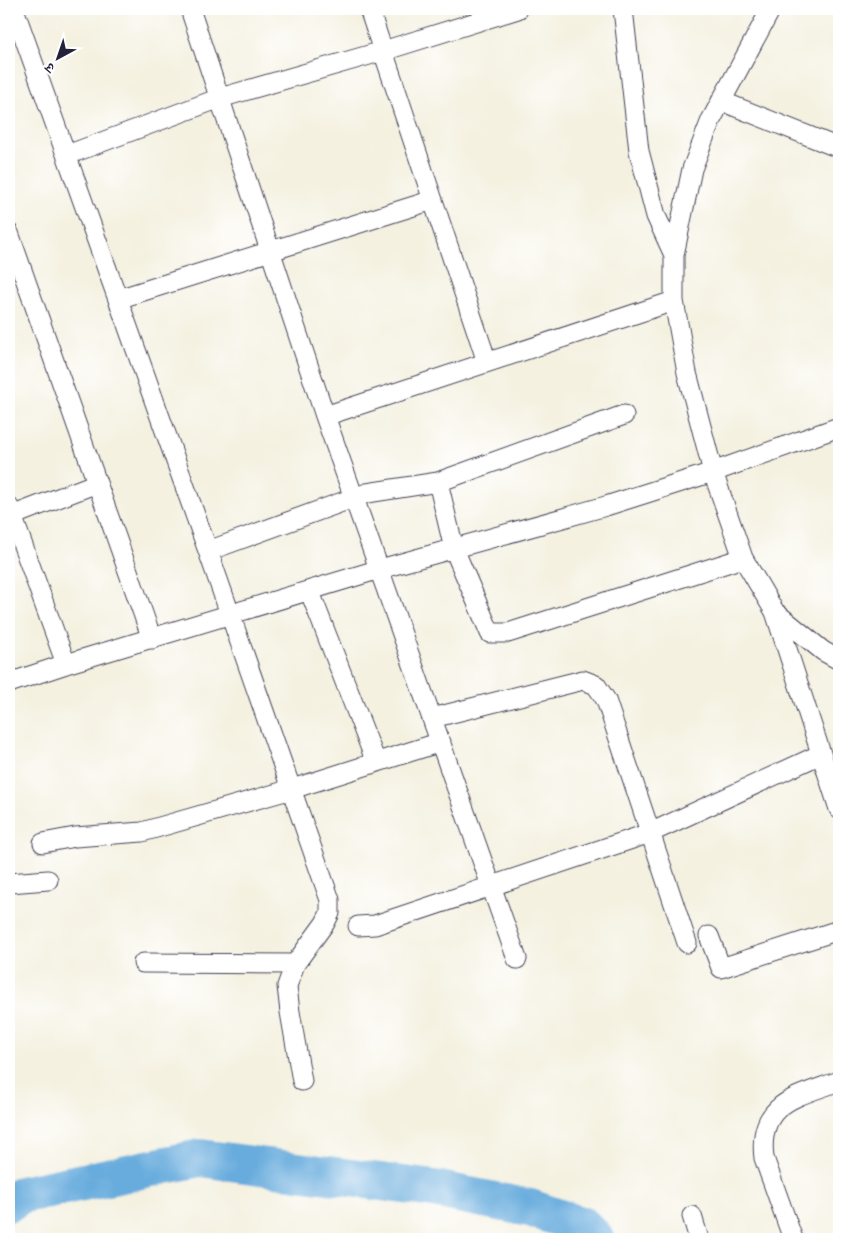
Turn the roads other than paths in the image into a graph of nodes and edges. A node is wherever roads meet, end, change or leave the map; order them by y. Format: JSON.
{"nodes":[{"id":1,"x":14,"y":9,"type":"edge"},
{"id":2,"x":190,"y":9,"type":"edge"},
{"id":3,"x":369,"y":9,"type":"edge"},
{"id":4,"x":518,"y":9,"type":"edge"},
{"id":5,"x":624,"y":9,"type":"edge"},
{"id":6,"x":771,"y":9,"type":"edge"},
{"id":7,"x":384,"y":51,"type":"junction"},
{"id":8,"x":220,"y":98,"type":"junction"},
{"id":9,"x":721,"y":101,"type":"junction"},
{"id":10,"x":839,"y":148,"type":"edge"},
{"id":11,"x":66,"y":155,"type":"junction"},
{"id":12,"x":433,"y":200,"type":"junction"},
{"id":13,"x":9,"y":232,"type":"edge"},
{"id":14,"x":272,"y":251,"type":"junction"},
{"id":15,"x":674,"y":255,"type":"junction"},
{"id":16,"x":118,"y":299,"type":"junction"},
{"id":17,"x":674,"y":301,"type":"junction"},
{"id":18,"x":487,"y":362,"type":"junction"},
{"id":19,"x":624,"y":415,"type":"dead end"},
{"id":20,"x":325,"y":416,"type":"junction"},
{"id":21,"x":839,"y":427,"type":"edge"},
{"id":22,"x":713,"y":472,"type":"junction"},
{"id":23,"x":438,"y":482,"type":"junction"},
{"id":24,"x":97,"y":483,"type":"junction"},
{"id":25,"x":355,"y":498,"type":"junction"},
{"id":26,"x":10,"y":513,"type":"edge"},
{"id":27,"x":454,"y":549,"type":"junction"},
{"id":28,"x":208,"y":550,"type":"junction"},
{"id":29,"x":743,"y":558,"type":"junction"},
{"id":30,"x":380,"y":569,"type":"junction"},
{"id":31,"x":310,"y":592,"type":"junction"},
{"id":32,"x":775,"y":612,"type":"junction"},
{"id":33,"x":231,"y":615,"type":"junction"},
{"id":34,"x":152,"y":639,"type":"junction"},
{"id":35,"x":839,"y":660,"type":"edge"},
{"id":36,"x":66,"y":664,"type":"junction"},
{"id":37,"x":9,"y":683,"type":"edge"},
{"id":38,"x":432,"y":718,"type":"junction"},
{"id":39,"x":441,"y":742,"type":"junction"},
{"id":40,"x":821,"y":754,"type":"junction"},
{"id":41,"x":376,"y":762,"type":"junction"},
{"id":42,"x":292,"y":789,"type":"junction"},
{"id":43,"x":839,"y":809,"type":"edge"},
{"id":44,"x":650,"y":833,"type":"junction"},
{"id":45,"x":43,"y":843,"type":"dead end"},
{"id":46,"x":48,"y":880,"type":"dead end"},
{"id":47,"x":9,"y":884,"type":"edge"},
{"id":48,"x":492,"y":887,"type":"junction"},
{"id":49,"x":358,"y":926,"type":"dead end"},
{"id":50,"x":839,"y":930,"type":"edge"},
{"id":51,"x":709,"y":936,"type":"dead end"},
{"id":52,"x":687,"y":943,"type":"dead end"},
{"id":53,"x":517,"y":959,"type":"dead end"},
{"id":54,"x":142,"y":963,"type":"dead end"},
{"id":55,"x":296,"y":964,"type":"junction"},
{"id":56,"x":302,"y":1081,"type":"dead end"},
{"id":57,"x":839,"y":1081,"type":"edge"},
{"id":58,"x":692,"y":1216,"type":"dead end"},
{"id":59,"x":699,"y":1239,"type":"edge"},
{"id":60,"x":793,"y":1239,"type":"edge"}],
"edges":[{"from":1,"to":11,"type":"street"},
{"from":2,"to":8,"type":"street"},
{"from":3,"to":7,"type":"street"},
{"from":4,"to":7,"type":"street"},
{"from":5,"to":15,"type":"street"},
{"from":6,"to":9,"type":"street"},
{"from":7,"to":8,"type":"street"},
{"from":7,"to":12,"type":"street"},
{"from":8,"to":11,"type":"street"},
{"from":8,"to":14,"type":"street"},
{"from":9,"to":10,"type":"street"},
{"from":9,"to":15,"type":"street"},
{"from":11,"to":16,"type":"street"},
{"from":12,"to":14,"type":"street"},
{"from":12,"to":18,"type":"street"},
{"from":13,"to":24,"type":"street"},
{"from":14,"to":16,"type":"street"},
{"from":14,"to":20,"type":"street"},
{"from":15,"to":17,"type":"street"},
{"from":16,"to":28,"type":"street"},
{"from":17,"to":18,"type":"street"},
{"from":17,"to":22,"type":"street"},
{"from":18,"to":20,"type":"street"},
{"from":19,"to":23,"type":"street"},
{"from":20,"to":25,"type":"street"},
{"from":21,"to":22,"type":"street"},
{"from":22,"to":27,"type":"street"},
{"from":22,"to":29,"type":"street"},
{"from":23,"to":25,"type":"street"},
{"from":23,"to":27,"type":"street"},
{"from":24,"to":26,"type":"street"},
{"from":24,"to":34,"type":"street"},
{"from":25,"to":28,"type":"street"},
{"from":25,"to":30,"type":"street"},
{"from":26,"to":36,"type":"street"},
{"from":27,"to":29,"type":"street"},
{"from":27,"to":30,"type":"street"},
{"from":28,"to":33,"type":"street"},
{"from":29,"to":32,"type":"street"},
{"from":30,"to":31,"type":"street"},
{"from":30,"to":38,"type":"street"},
{"from":31,"to":33,"type":"street"},
{"from":31,"to":41,"type":"street"},
{"from":32,"to":35,"type":"street"},
{"from":32,"to":40,"type":"street"},
{"from":33,"to":34,"type":"street"},
{"from":33,"to":42,"type":"street"},
{"from":34,"to":36,"type":"street"},
{"from":36,"to":37,"type":"street"},
{"from":38,"to":39,"type":"street"},
{"from":38,"to":44,"type":"street"},
{"from":39,"to":41,"type":"street"},
{"from":39,"to":48,"type":"street"},
{"from":40,"to":43,"type":"street"},
{"from":40,"to":44,"type":"street"},
{"from":41,"to":42,"type":"street"},
{"from":42,"to":45,"type":"street"},
{"from":42,"to":55,"type":"street"},
{"from":44,"to":48,"type":"street"},
{"from":44,"to":52,"type":"street"},
{"from":46,"to":47,"type":"street"},
{"from":48,"to":49,"type":"street"},
{"from":48,"to":53,"type":"street"},
{"from":50,"to":51,"type":"street"},
{"from":54,"to":55,"type":"street"},
{"from":55,"to":56,"type":"street"},
{"from":57,"to":60,"type":"street"},
{"from":58,"to":59,"type":"street"}]}
